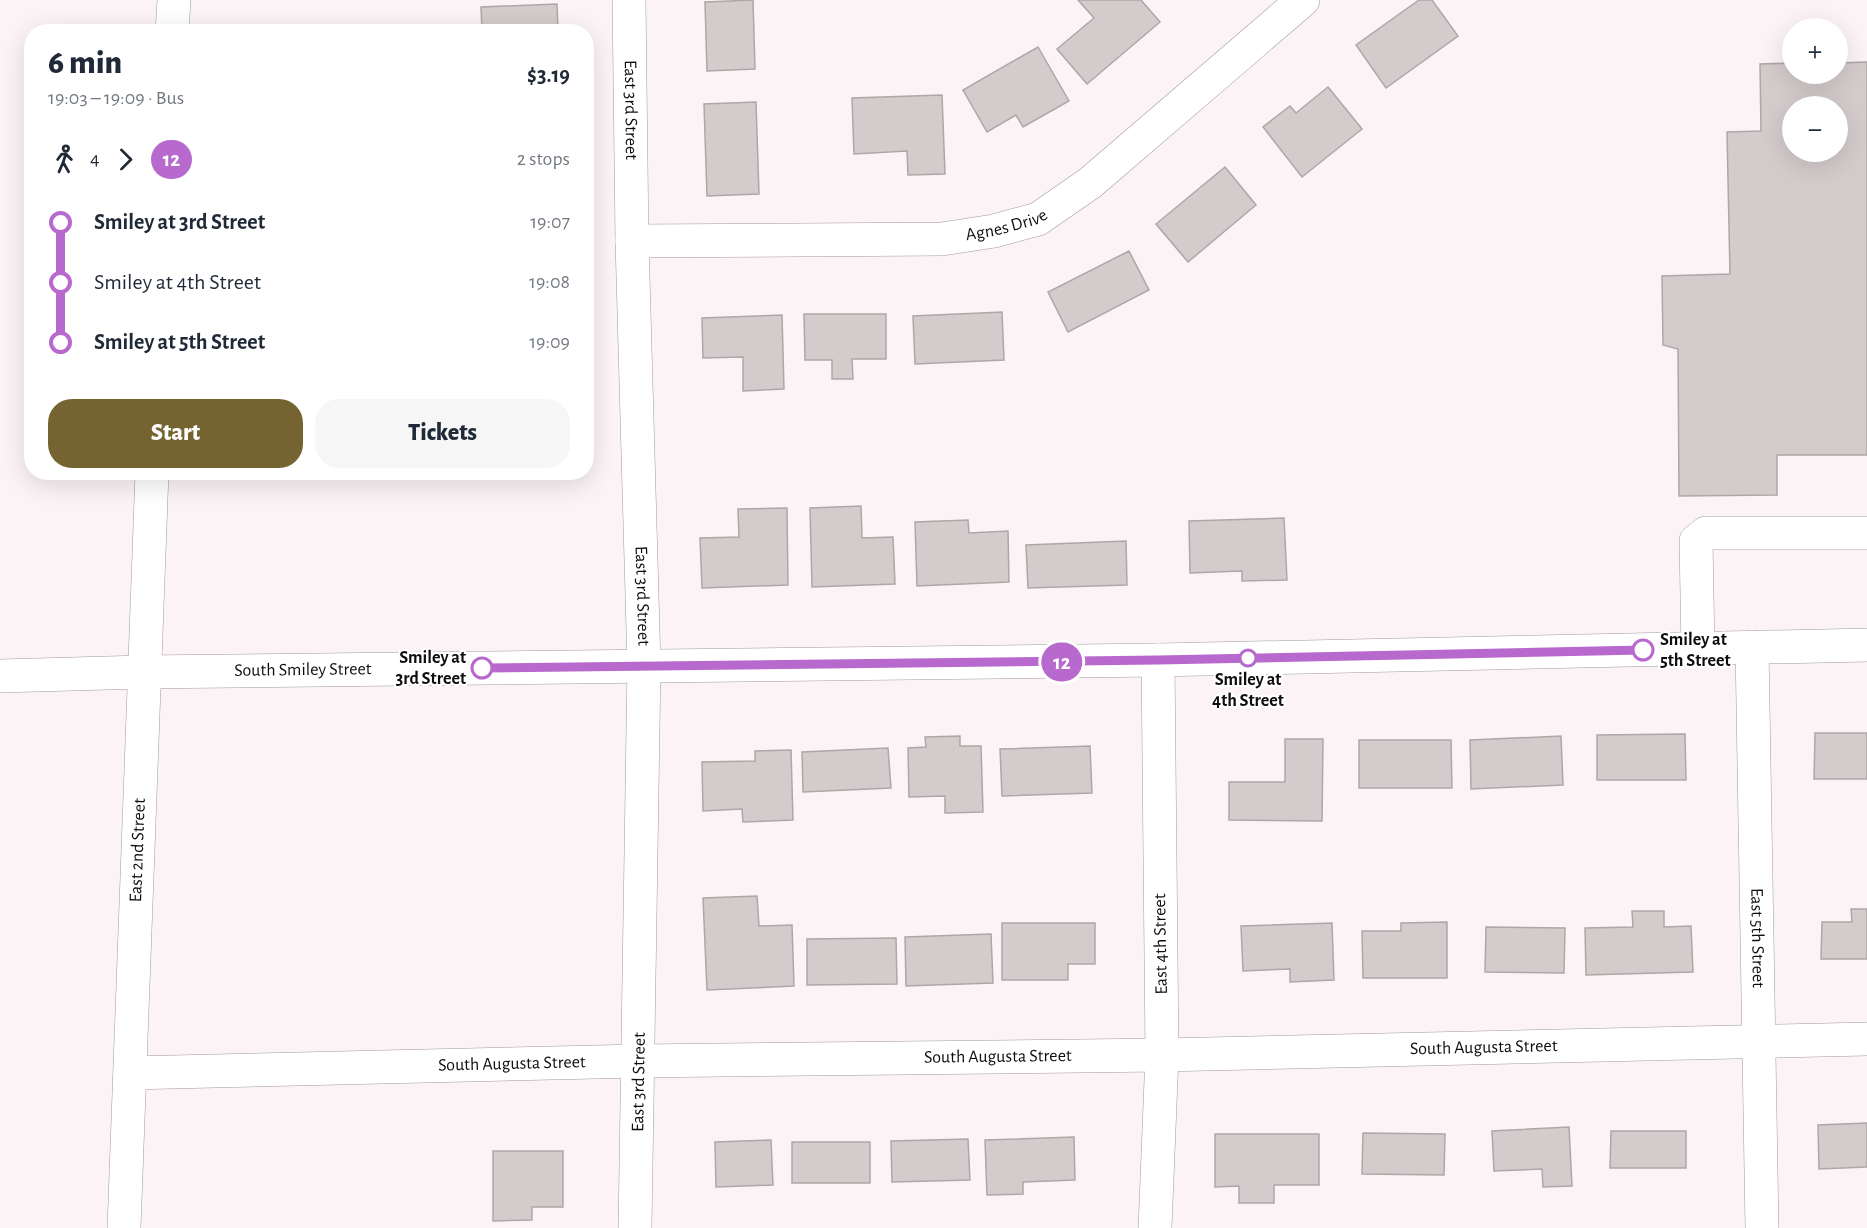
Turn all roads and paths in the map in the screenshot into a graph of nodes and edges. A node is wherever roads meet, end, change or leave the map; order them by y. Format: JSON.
{"nodes":[{"id":1,"x":174,"y":0,"type":"edge"},
{"id":2,"x":629,"y":0,"type":"edge"},
{"id":3,"x":1303,"y":0,"type":"edge"},
{"id":4,"x":172,"y":24,"type":"edge"},
{"id":5,"x":632,"y":241,"type":"junction"},
{"id":6,"x":152,"y":480,"type":"edge"},
{"id":7,"x":1867,"y":533,"type":"edge"},
{"id":8,"x":1867,"y":645,"type":"edge"},
{"id":9,"x":1752,"y":647,"type":"junction"},
{"id":10,"x":1698,"y":648,"type":"junction"},
{"id":11,"x":1158,"y":660,"type":"junction"},
{"id":12,"x":644,"y":666,"type":"junction"},
{"id":13,"x":143,"y":672,"type":"junction"},
{"id":14,"x":0,"y":676,"type":"edge"},
{"id":15,"x":1867,"y":1039,"type":"edge"},
{"id":16,"x":1759,"y":1041,"type":"junction"},
{"id":17,"x":1162,"y":1055,"type":"junction"},
{"id":18,"x":639,"y":1061,"type":"junction"},
{"id":19,"x":130,"y":1073,"type":"junction"},
{"id":20,"x":124,"y":1228,"type":"edge"},
{"id":21,"x":635,"y":1228,"type":"edge"},
{"id":22,"x":1155,"y":1228,"type":"edge"},
{"id":23,"x":1762,"y":1228,"type":"edge"}],
"edges":[{"from":1,"to":4,"type":"street"},
{"from":2,"to":5,"type":"street","name":"East 3rd Street"},
{"from":3,"to":5,"type":"street","name":"Agnes Drive"},
{"from":5,"to":12,"type":"street","name":"East 3rd Street"},
{"from":6,"to":13,"type":"street","name":"East 2nd Street"},
{"from":7,"to":10,"type":"street"},
{"from":8,"to":9,"type":"street","name":"South Smiley Street"},
{"from":9,"to":10,"type":"street","name":"South Smiley Street"},
{"from":9,"to":16,"type":"street","name":"East 5th Street"},
{"from":10,"to":11,"type":"street","name":"South Smiley Street"},
{"from":11,"to":12,"type":"street","name":"South Smiley Street"},
{"from":11,"to":17,"type":"street","name":"East 4th Street"},
{"from":12,"to":13,"type":"street","name":"South Smiley Street"},
{"from":12,"to":18,"type":"street","name":"East 3rd Street"},
{"from":13,"to":14,"type":"street","name":"South Smiley Street"},
{"from":13,"to":19,"type":"street","name":"East 2nd Street"},
{"from":15,"to":16,"type":"street","name":"South Augusta Street"},
{"from":16,"to":17,"type":"street","name":"South Augusta Street"},
{"from":16,"to":23,"type":"street","name":"East 5th Street"},
{"from":17,"to":18,"type":"street","name":"South Augusta Street"},
{"from":17,"to":22,"type":"street","name":"East 4th Street"},
{"from":18,"to":19,"type":"street","name":"South Augusta Street"},
{"from":18,"to":21,"type":"street","name":"East 3rd Street"},
{"from":19,"to":20,"type":"street","name":"East 2nd Street"}]}
